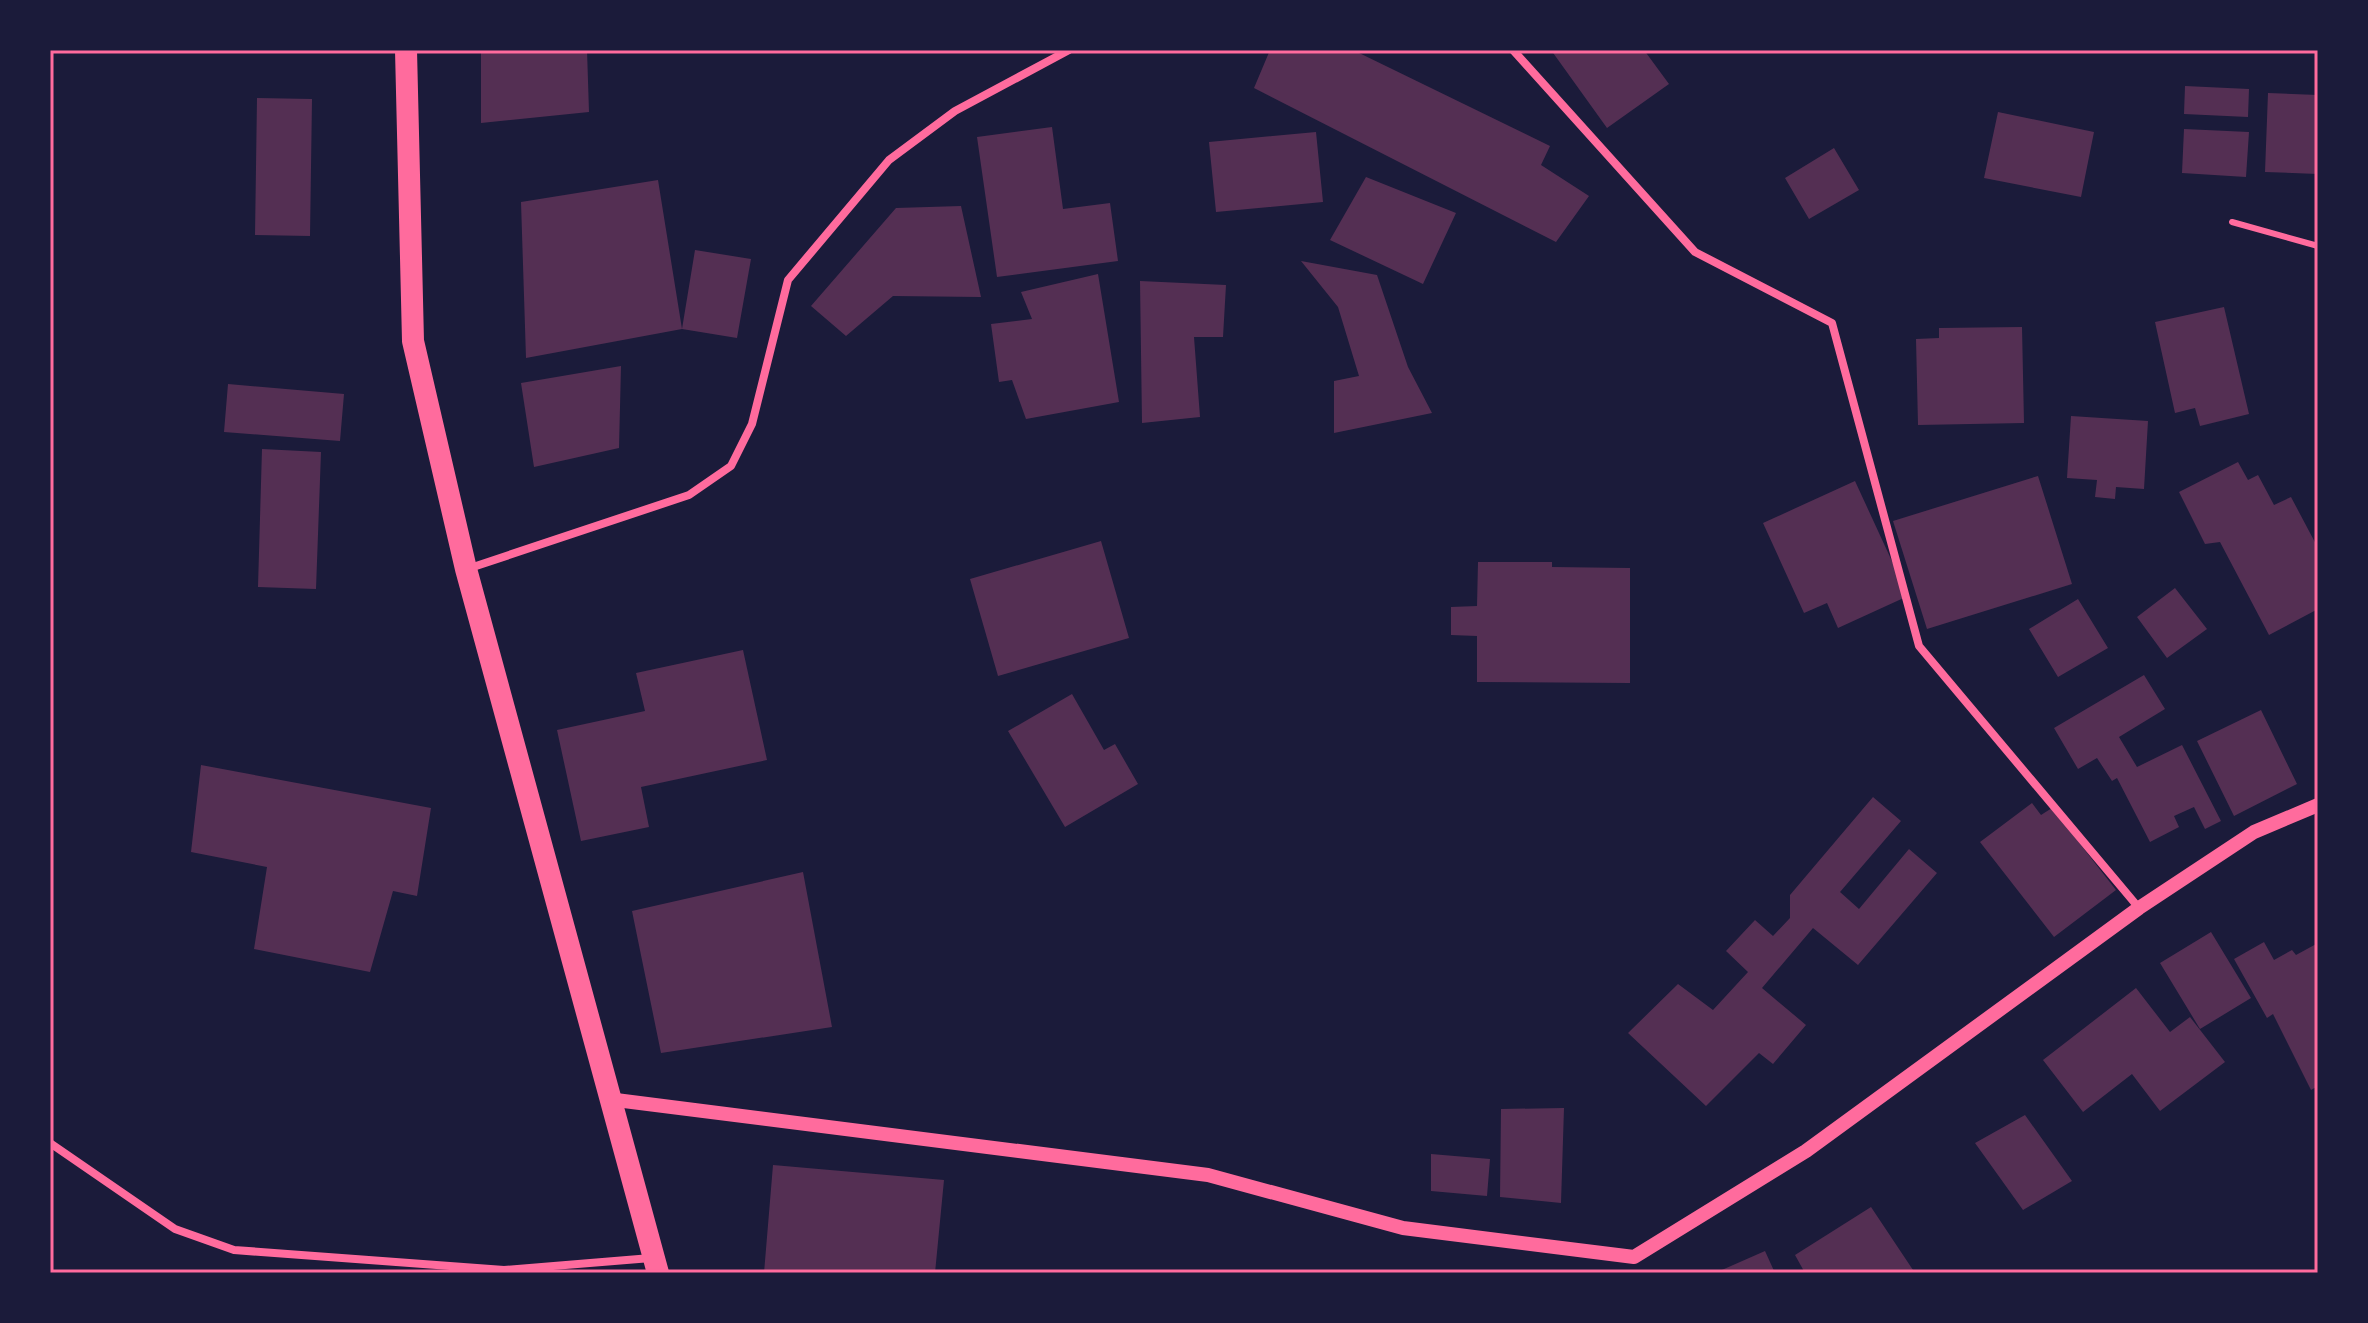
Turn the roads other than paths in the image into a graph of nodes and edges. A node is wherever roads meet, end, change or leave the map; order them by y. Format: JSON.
{"nodes":[{"id":1,"x":406,"y":50,"type":"edge"},
{"id":2,"x":1069,"y":50,"type":"edge"},
{"id":3,"x":1513,"y":50,"type":"edge"},
{"id":4,"x":2232,"y":222,"type":"dead end"},
{"id":5,"x":2318,"y":246,"type":"edge"},
{"id":6,"x":466,"y":569,"type":"junction"},
{"id":7,"x":2318,"y":805,"type":"edge"},
{"id":8,"x":2139,"y":908,"type":"junction"},
{"id":9,"x":608,"y":1099,"type":"junction"},
{"id":10,"x":50,"y":1143,"type":"edge"},
{"id":11,"x":655,"y":1266,"type":"edge"}],
"edges":[{"from":1,"to":6,"type":"highway"},
{"from":2,"to":6,"type":"street"},
{"from":3,"to":8,"type":"street"},
{"from":4,"to":5,"type":"lane"},
{"from":6,"to":9,"type":"highway"},
{"from":7,"to":8,"type":"street"},
{"from":8,"to":9,"type":"street"},
{"from":9,"to":11,"type":"highway"},
{"from":10,"to":11,"type":"street"}]}
